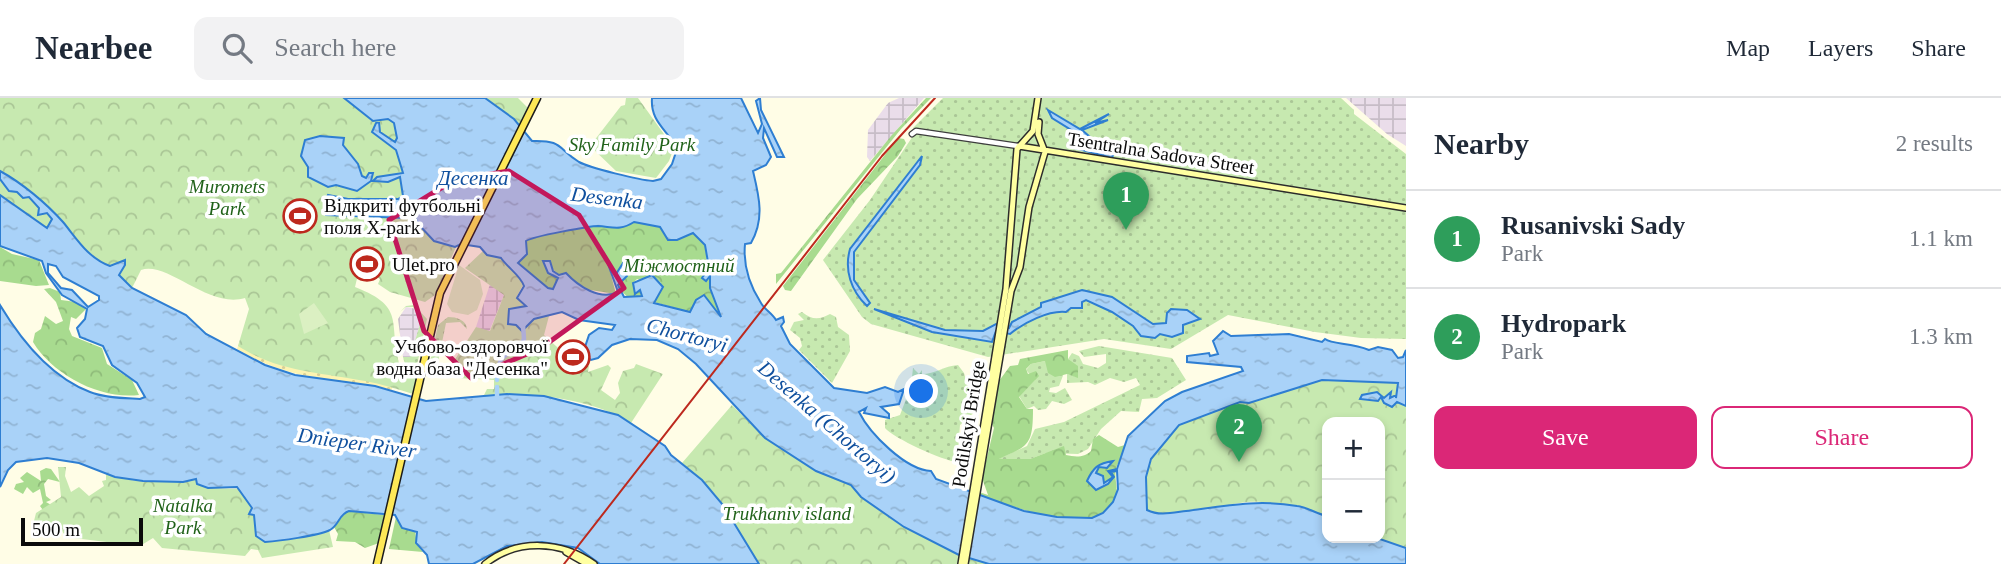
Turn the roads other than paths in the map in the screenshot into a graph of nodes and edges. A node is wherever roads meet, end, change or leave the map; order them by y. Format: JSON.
{"nodes":[{"id":1,"x":1040,"y":98,"type":"edge"},
{"id":2,"x":538,"y":99,"type":"edge"},
{"id":3,"x":912,"y":134,"type":"dead end"},
{"id":4,"x":1028,"y":138,"type":"junction"},
{"id":5,"x":1040,"y":141,"type":"junction"},
{"id":6,"x":1018,"y":146,"type":"junction"},
{"id":7,"x":1045,"y":150,"type":"junction"},
{"id":8,"x":1406,"y":208,"type":"edge"},
{"id":9,"x":1009,"y":290,"type":"junction"},
{"id":10,"x":380,"y":561,"type":"edge"},
{"id":11,"x":487,"y":564,"type":"edge"},
{"id":12,"x":585,"y":564,"type":"edge"},
{"id":13,"x":594,"y":564,"type":"edge"},
{"id":14,"x":963,"y":564,"type":"edge"}],
"edges":[{"from":1,"to":4,"type":"main road"},
{"from":1,"to":5,"type":"main road"},
{"from":2,"to":10,"type":"main road"},
{"from":3,"to":6,"type":"street","name":"Tsentralna Sadova Street"},
{"from":4,"to":5,"type":"main road"},
{"from":4,"to":6,"type":"main road"},
{"from":5,"to":7,"type":"main road"},
{"from":6,"to":7,"type":"main road","name":"Tsentralna Sadova Street"},
{"from":6,"to":9,"type":"main road"},
{"from":7,"to":8,"type":"main road","name":"Tsentralna Sadova Street"},
{"from":7,"to":9,"type":"main road"},
{"from":9,"to":14,"type":"main road","name":"Podilskyi Bridge"},
{"from":11,"to":12,"type":"main road"},
{"from":11,"to":13,"type":"main road"}]}
